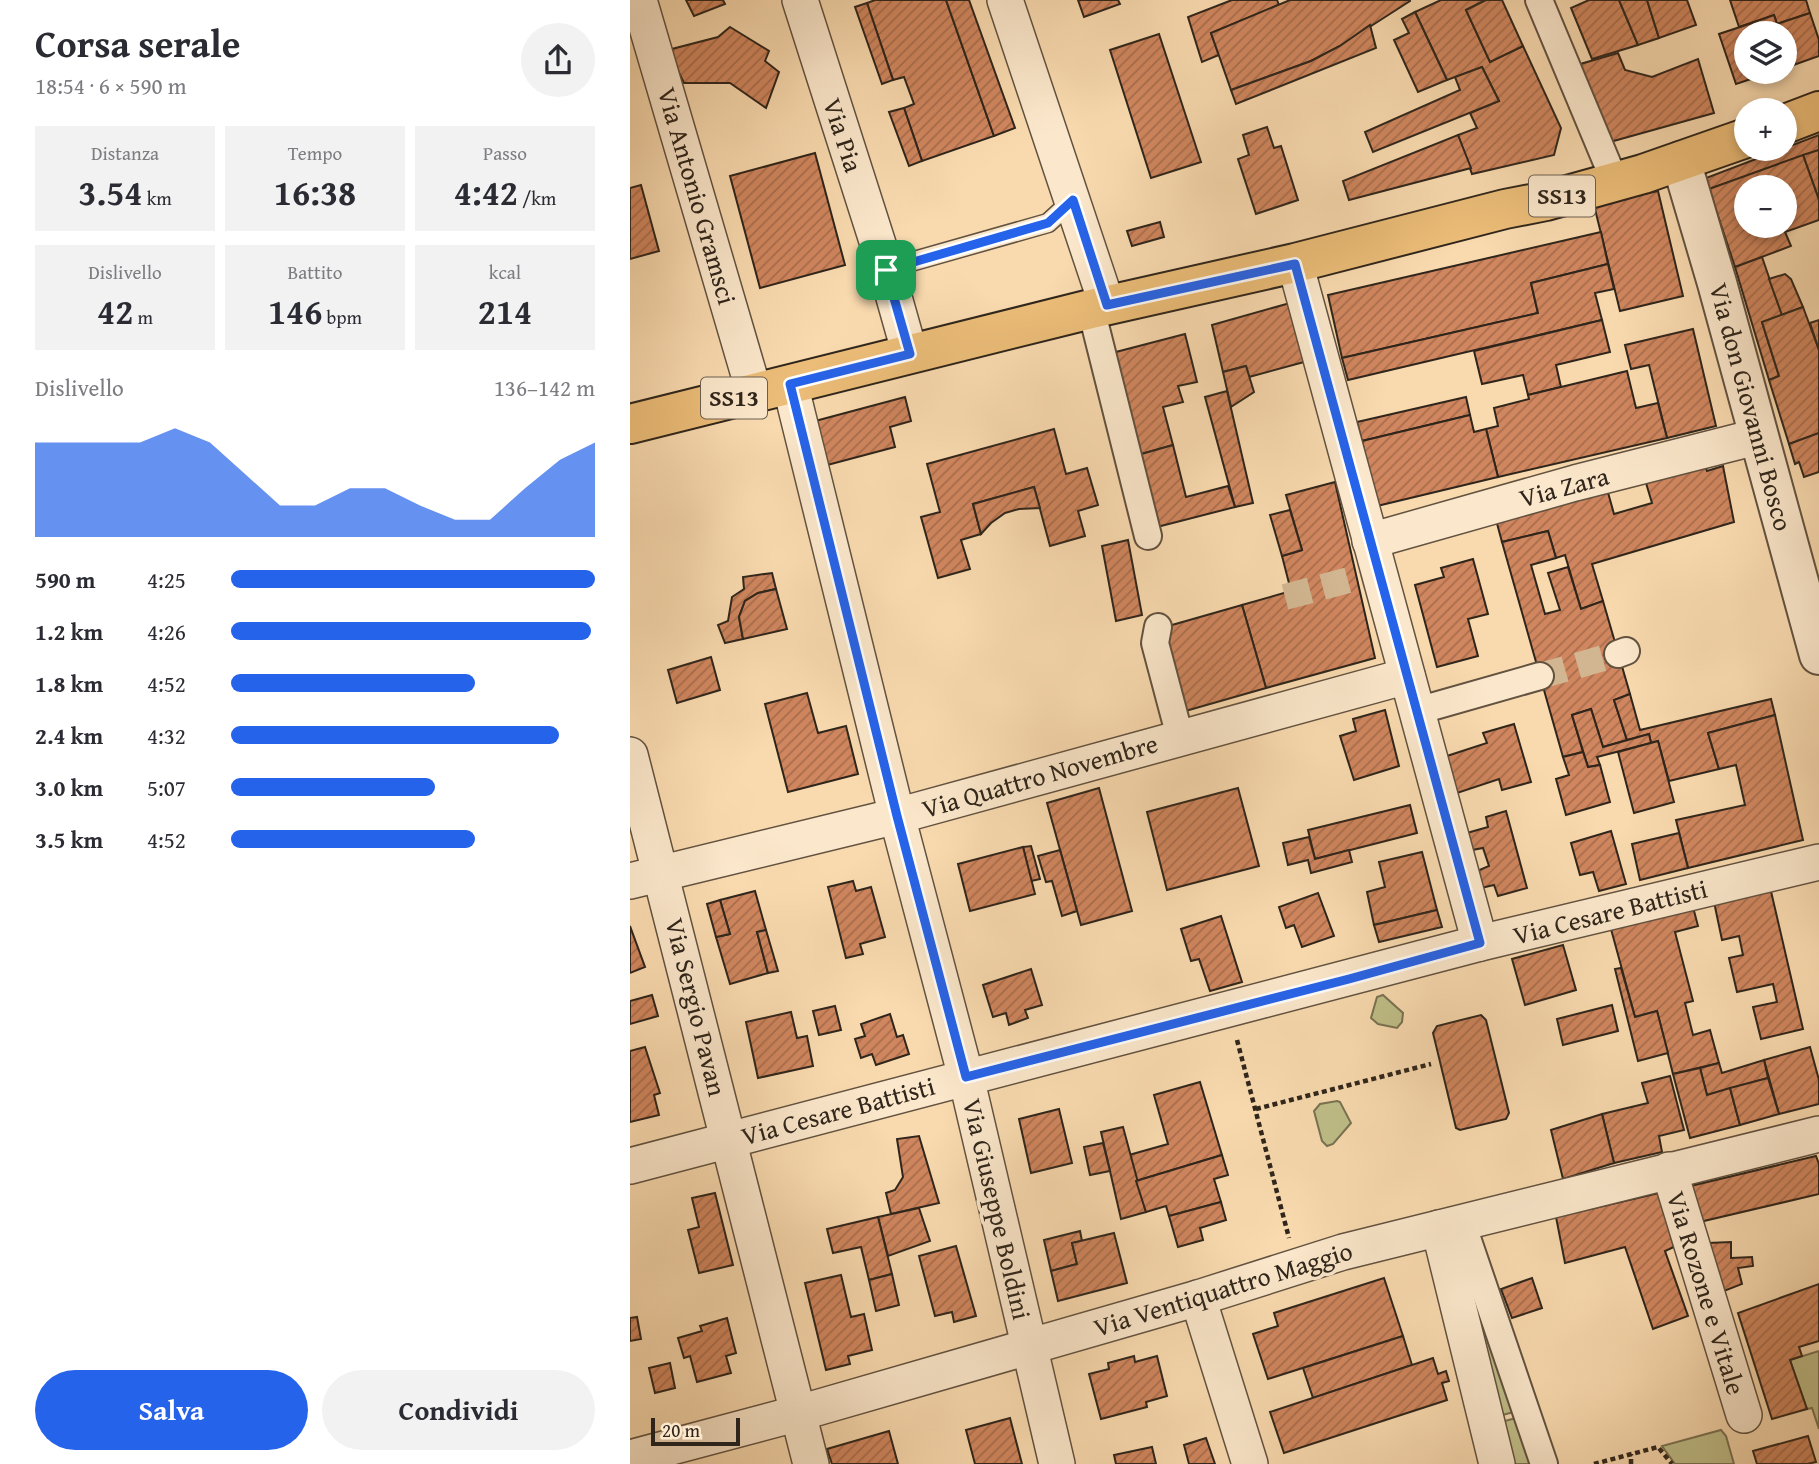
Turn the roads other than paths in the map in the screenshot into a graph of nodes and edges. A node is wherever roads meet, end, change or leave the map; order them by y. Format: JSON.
{"nodes":[{"id":1,"x":639,"y":0,"type":"edge"},
{"id":2,"x":800,"y":0,"type":"edge"},
{"id":3,"x":1005,"y":0,"type":"edge"},
{"id":4,"x":1539,"y":0,"type":"edge"},
{"id":5,"x":1819,"y":111,"type":"edge"},
{"id":6,"x":1797,"y":119,"type":"edge"},
{"id":7,"x":1734,"y":142,"type":"edge"},
{"id":8,"x":1681,"y":161,"type":"junction"},
{"id":9,"x":1615,"y":182,"type":"junction"},
{"id":10,"x":1073,"y":200,"type":"junction"},
{"id":11,"x":1295,"y":264,"type":"junction"},
{"id":12,"x":886,"y":270,"type":"junction"},
{"id":13,"x":1099,"y":307,"type":"junction"},
{"id":14,"x":910,"y":354,"type":"junction"},
{"id":15,"x":772,"y":388,"type":"junction"},
{"id":16,"x":630,"y":424,"type":"edge"},
{"id":17,"x":1760,"y":436,"type":"junction"},
{"id":18,"x":1149,"y":536,"type":"dead end"},
{"id":19,"x":1370,"y":541,"type":"junction"},
{"id":20,"x":1158,"y":627,"type":"dead end"},
{"id":21,"x":1819,"y":655,"type":"edge"},
{"id":22,"x":1407,"y":676,"type":"junction"},
{"id":23,"x":1540,"y":676,"type":"tunnel mouth"},
{"id":24,"x":1417,"y":711,"type":"junction"},
{"id":25,"x":1180,"y":737,"type":"junction"},
{"id":26,"x":630,"y":755,"type":"edge"},
{"id":27,"x":897,"y":816,"type":"junction"},
{"id":28,"x":1819,"y":862,"type":"edge"},
{"id":29,"x":646,"y":877,"type":"edge"},
{"id":30,"x":1480,"y":943,"type":"junction"},
{"id":31,"x":966,"y":1077,"type":"junction"},
{"id":32,"x":1819,"y":1133,"type":"edge"},
{"id":33,"x":729,"y":1140,"type":"junction"},
{"id":34,"x":630,"y":1166,"type":"edge"},
{"id":35,"x":1670,"y":1170,"type":"junction"},
{"id":36,"x":1452,"y":1230,"type":"junction"},
{"id":37,"x":1198,"y":1298,"type":"junction"},
{"id":38,"x":1486,"y":1309,"type":"junction"},
{"id":39,"x":1029,"y":1346,"type":"junction"},
{"id":40,"x":799,"y":1413,"type":"junction"},
{"id":41,"x":1744,"y":1415,"type":"dead end"},
{"id":42,"x":630,"y":1458,"type":"edge"},
{"id":43,"x":811,"y":1464,"type":"edge"},
{"id":44,"x":1057,"y":1464,"type":"edge"},
{"id":45,"x":1251,"y":1464,"type":"edge"},
{"id":46,"x":1497,"y":1464,"type":"edge"},
{"id":47,"x":1544,"y":1464,"type":"edge"}],
"edges":[{"from":1,"to":15,"type":"street","name":"Via Antonio Gramsci"},
{"from":2,"to":12,"type":"street","name":"Via Pia"},
{"from":3,"to":10,"type":"street"},
{"from":4,"to":9,"type":"street"},
{"from":5,"to":6,"type":"main road"},
{"from":7,"to":8,"type":"main road","number":"SS13"},
{"from":8,"to":9,"type":"main road","number":"SS13"},
{"from":8,"to":17,"type":"street","name":"Via don Giovanni Bosco"},
{"from":9,"to":11,"type":"main road","number":"SS13"},
{"from":10,"to":12,"type":"lane"},
{"from":10,"to":13,"type":"street"},
{"from":11,"to":13,"type":"main road","number":"SS13"},
{"from":11,"to":19,"type":"street"},
{"from":12,"to":14,"type":"street","name":"Via Pia"},
{"from":13,"to":14,"type":"main road","number":"SS13"},
{"from":13,"to":18,"type":"street"},
{"from":14,"to":15,"type":"main road","number":"SS13"},
{"from":15,"to":16,"type":"main road","number":"SS13"},
{"from":15,"to":27,"type":"street","name":"Via Giuseppe Boldini"},
{"from":17,"to":19,"type":"street","name":"Via Zara"},
{"from":17,"to":21,"type":"street","name":"Via don Giovanni Bosco"},
{"from":19,"to":22,"type":"street"},
{"from":20,"to":25,"type":"street"},
{"from":22,"to":24,"type":"street"},
{"from":22,"to":25,"type":"street","name":"Via Quattro Novembre"},
{"from":23,"to":24,"type":"street"},
{"from":24,"to":30,"type":"street"},
{"from":25,"to":27,"type":"street","name":"Via Quattro Novembre"},
{"from":26,"to":29,"type":"street","name":"Via Sergio Pavan"},
{"from":27,"to":29,"type":"street","name":"Via Quattro Novembre"},
{"from":27,"to":31,"type":"street","name":"Via Giuseppe Boldini"},
{"from":28,"to":30,"type":"street","name":"Via Cesare Battisti"},
{"from":29,"to":33,"type":"street","name":"Via Sergio Pavan"},
{"from":30,"to":31,"type":"street","name":"Via Cesare Battisti"},
{"from":31,"to":33,"type":"street","name":"Via Cesare Battisti"},
{"from":31,"to":39,"type":"street","name":"Via Giuseppe Boldini"},
{"from":32,"to":35,"type":"street","name":"Via Ventiquattro Maggio"},
{"from":33,"to":34,"type":"street","name":"Via Cesare Battisti"},
{"from":33,"to":40,"type":"street","name":"Via Sergio Pavan"},
{"from":35,"to":36,"type":"street","name":"Via Ventiquattro Maggio"},
{"from":35,"to":41,"type":"street","name":"Via Rozone e Vitale"},
{"from":36,"to":37,"type":"street","name":"Via Ventiquattro Maggio"},
{"from":36,"to":38,"type":"street"},
{"from":37,"to":39,"type":"street","name":"Via Ventiquattro Maggio"},
{"from":37,"to":45,"type":"street"},
{"from":38,"to":46,"type":"street"},
{"from":38,"to":47,"type":"street"},
{"from":39,"to":40,"type":"street","name":"Via Ventiquattro Maggio"},
{"from":39,"to":44,"type":"street","name":"Via Giuseppe Boldini"},
{"from":40,"to":42,"type":"street","name":"Via Ventiquattro Maggio"},
{"from":40,"to":43,"type":"street","name":"Via Sergio Pavan"}]}
